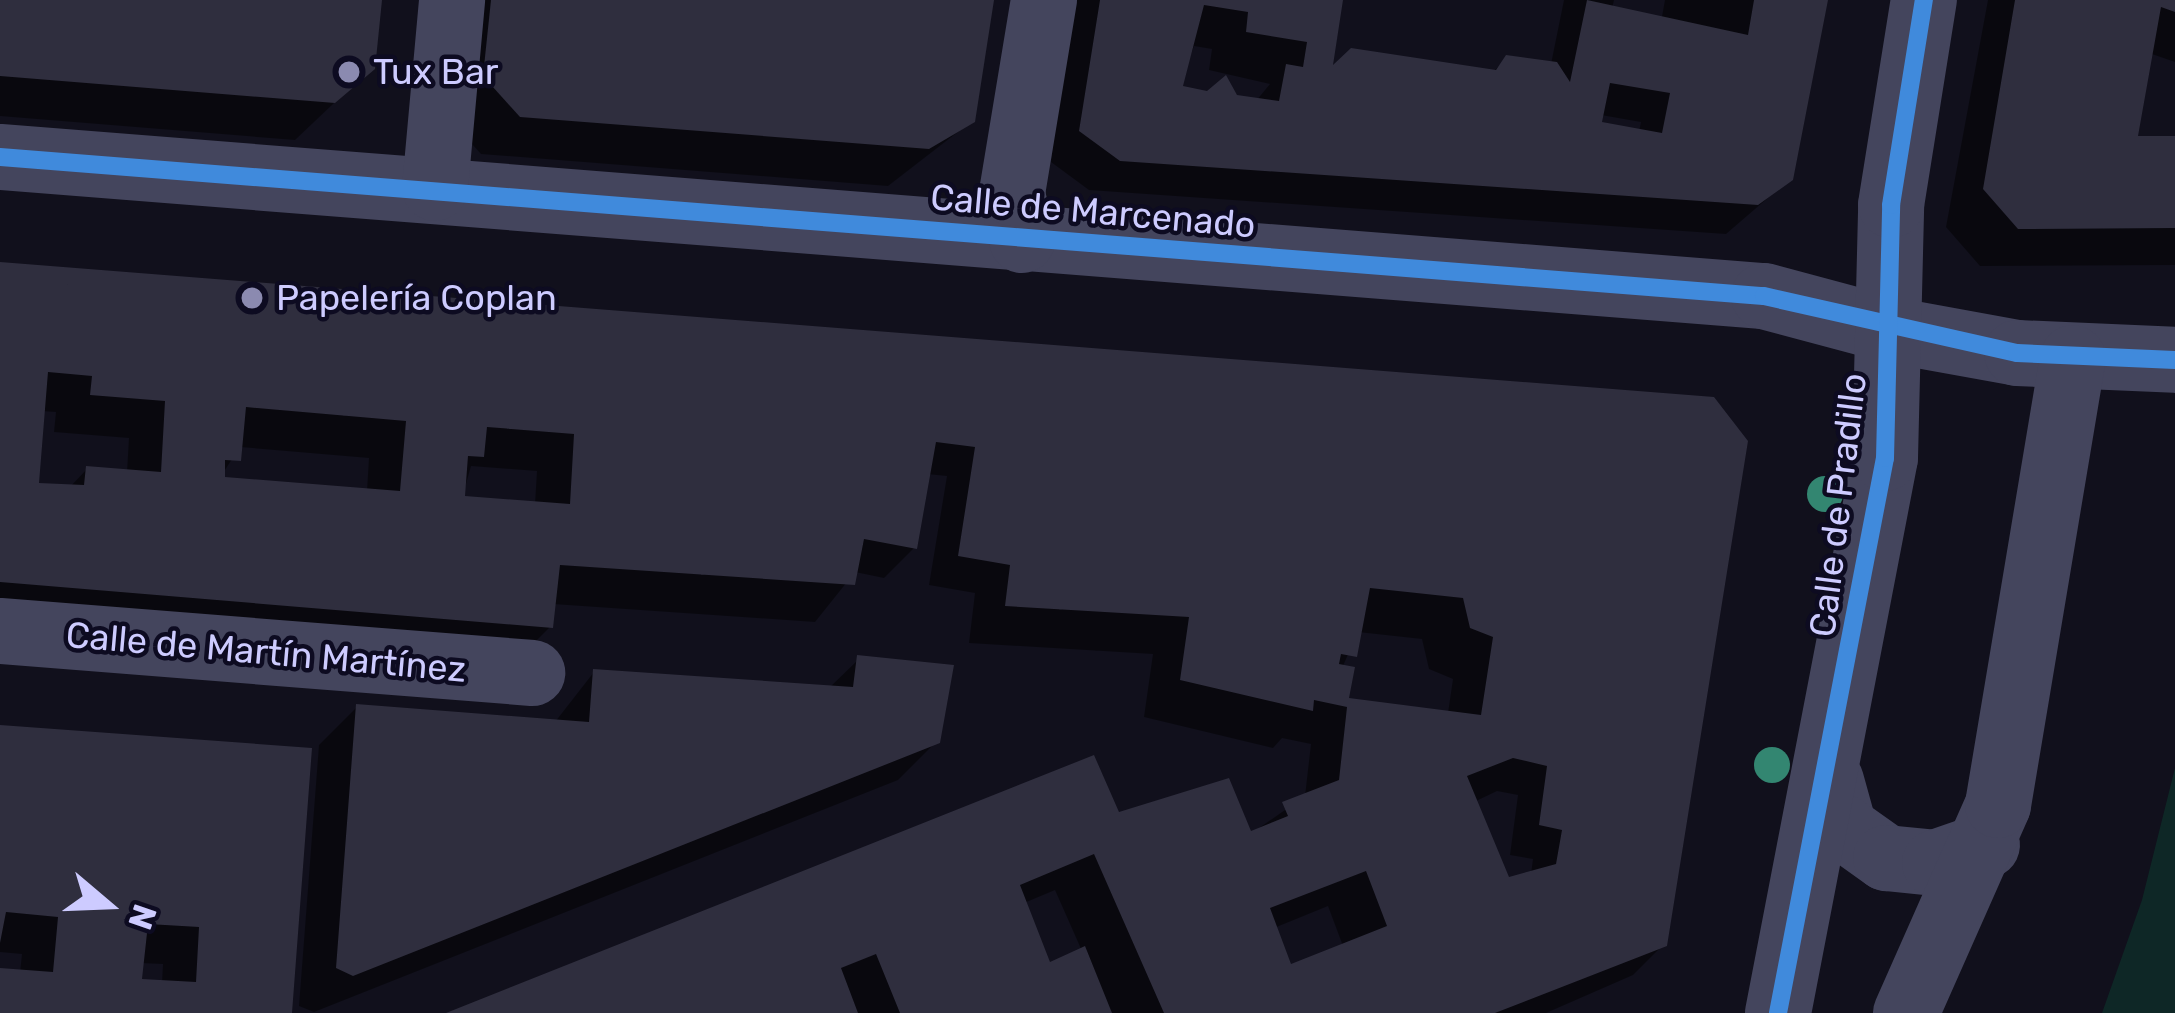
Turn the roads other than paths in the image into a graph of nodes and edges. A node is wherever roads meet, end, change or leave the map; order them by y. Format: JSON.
{"nodes":[{"id":1,"x":452,"y":0,"type":"edge"},
{"id":2,"x":1044,"y":0,"type":"edge"},
{"id":3,"x":1924,"y":0,"type":"edge"},
{"id":4,"x":0,"y":157,"type":"edge"},
{"id":5,"x":435,"y":188,"type":"junction"},
{"id":6,"x":1022,"y":240,"type":"junction"},
{"id":7,"x":1891,"y":330,"type":"junction"},
{"id":8,"x":2073,"y":358,"type":"junction"},
{"id":9,"x":2175,"y":360,"type":"edge"},
{"id":10,"x":0,"y":631,"type":"edge"},
{"id":11,"x":532,"y":673,"type":"dead end"},
{"id":12,"x":1831,"y":782,"type":"junction"},
{"id":13,"x":1988,"y":845,"type":"junction"},
{"id":14,"x":1778,"y":1013,"type":"edge"},
{"id":15,"x":1906,"y":1013,"type":"edge"}],
"edges":[{"from":1,"to":5,"type":"street"},
{"from":2,"to":6,"type":"street"},
{"from":3,"to":7,"type":"street","name":"Calle de Pradillo"},
{"from":4,"to":5,"type":"street","name":"Calle de Marcenado"},
{"from":5,"to":6,"type":"street","name":"Calle de Marcenado"},
{"from":6,"to":7,"type":"street","name":"Calle de Marcenado"},
{"from":7,"to":8,"type":"street","name":"Calle de Marcenado"},
{"from":7,"to":12,"type":"street","name":"Calle de Pradillo"},
{"from":8,"to":9,"type":"street","name":"Calle de Marcenado"},
{"from":8,"to":13,"type":"street"},
{"from":10,"to":11,"type":"street","name":"Calle de Martín Martínez"},
{"from":12,"to":13,"type":"street"},
{"from":12,"to":14,"type":"street","name":"Calle de Pradillo"},
{"from":13,"to":15,"type":"street"}]}
